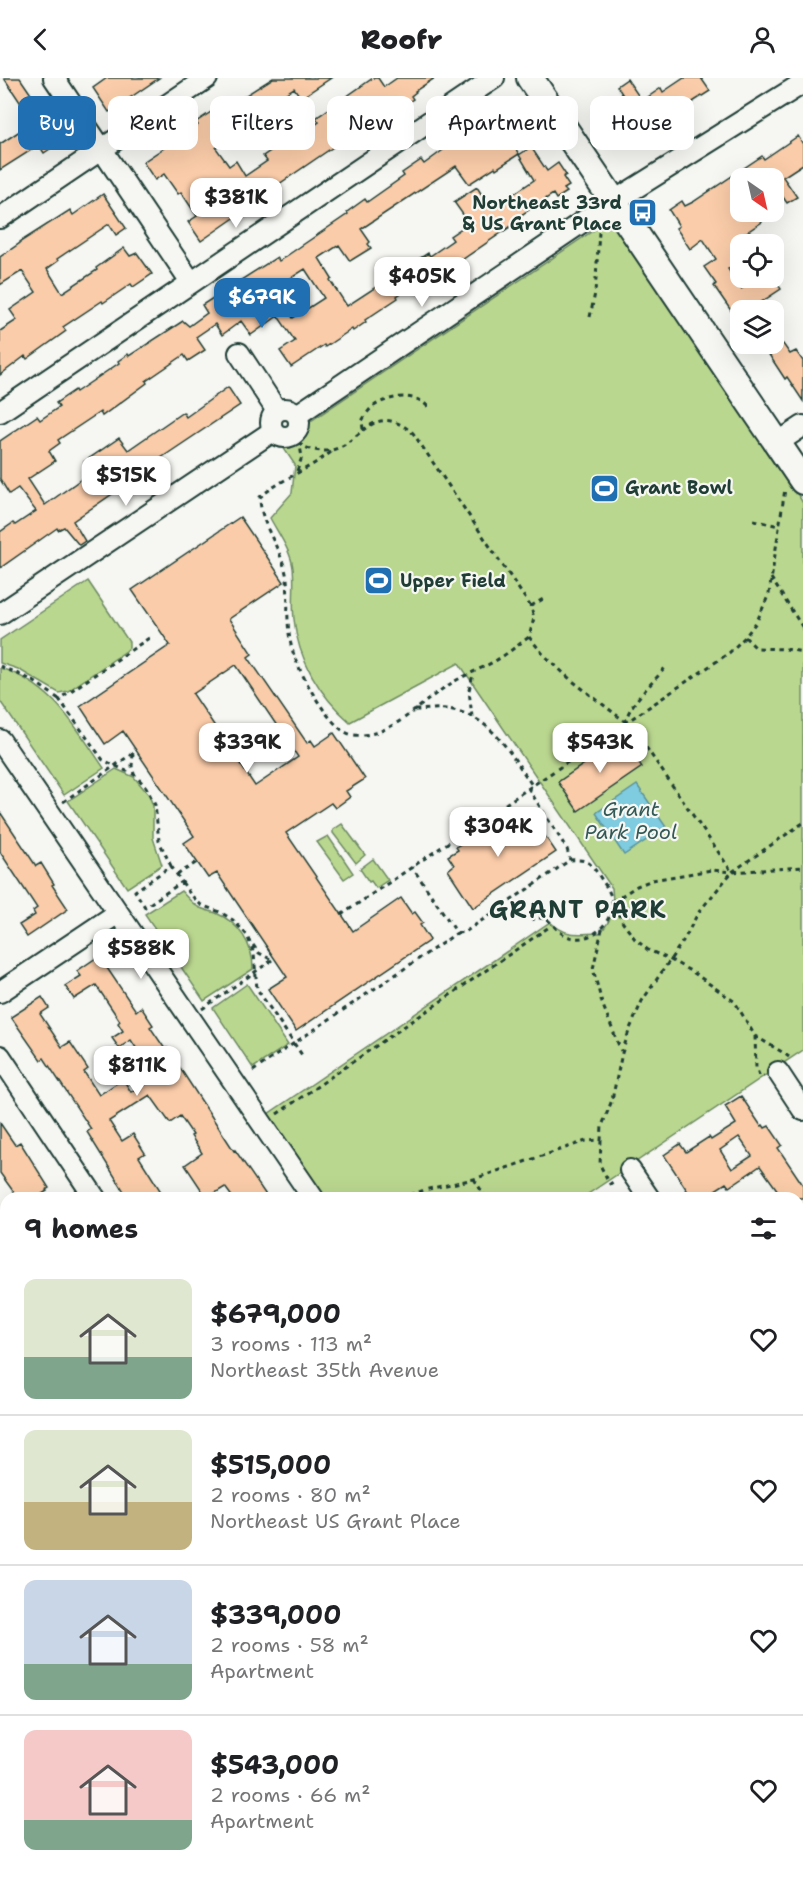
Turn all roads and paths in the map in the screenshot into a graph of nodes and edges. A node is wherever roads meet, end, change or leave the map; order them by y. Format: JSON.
{"nodes":[{"id":1,"x":54,"y":78,"type":"edge"},
{"id":2,"x":207,"y":78,"type":"edge"},
{"id":3,"x":494,"y":78,"type":"edge"},
{"id":4,"x":530,"y":78,"type":"edge"},
{"id":5,"x":803,"y":83,"type":"edge"},
{"id":6,"x":101,"y":149,"type":"junction"},
{"id":7,"x":614,"y":201,"type":"junction"},
{"id":8,"x":0,"y":218,"type":"edge"},
{"id":9,"x":604,"y":228,"type":"dead end"},
{"id":10,"x":191,"y":282,"type":"junction"},
{"id":11,"x":590,"y":317,"type":"dead end"},
{"id":12,"x":239,"y":354,"type":"dead end"},
{"id":13,"x":428,"y":407,"type":"dead end"},
{"id":14,"x":278,"y":411,"type":"junction"},
{"id":15,"x":0,"y":412,"type":"edge"},
{"id":16,"x":297,"y":415,"type":"junction"},
{"id":17,"x":803,"y":426,"type":"edge"},
{"id":18,"x":363,"y":429,"type":"junction"},
{"id":19,"x":273,"y":431,"type":"junction"},
{"id":20,"x":296,"y":440,"type":"junction"},
{"id":21,"x":777,"y":443,"type":"junction"},
{"id":22,"x":335,"y":449,"type":"junction"},
{"id":23,"x":297,"y":473,"type":"junction"},
{"id":24,"x":794,"y":484,"type":"edge"},
{"id":25,"x":754,"y":520,"type":"dead end"},
{"id":26,"x":779,"y":526,"type":"junction"},
{"id":27,"x":771,"y":578,"type":"junction"},
{"id":28,"x":545,"y":597,"type":"dead end"},
{"id":29,"x":531,"y":607,"type":"junction"},
{"id":30,"x":0,"y":614,"type":"edge"},
{"id":31,"x":803,"y":628,"type":"edge"},
{"id":32,"x":529,"y":637,"type":"junction"},
{"id":33,"x":745,"y":637,"type":"junction"},
{"id":34,"x":149,"y":638,"type":"dead end"},
{"id":35,"x":803,"y":652,"type":"edge"},
{"id":36,"x":667,"y":665,"type":"dead end"},
{"id":37,"x":0,"y":666,"type":"edge"},
{"id":38,"x":474,"y":671,"type":"junction"},
{"id":39,"x":59,"y":699,"type":"junction"},
{"id":40,"x":415,"y":710,"type":"junction"},
{"id":41,"x":472,"y":717,"type":"junction"},
{"id":42,"x":626,"y":723,"type":"junction"},
{"id":43,"x":0,"y":740,"type":"edge"},
{"id":44,"x":134,"y":748,"type":"dead end"},
{"id":45,"x":133,"y":753,"type":"junction"},
{"id":46,"x":114,"y":766,"type":"junction"},
{"id":47,"x":135,"y":775,"type":"junction"},
{"id":48,"x":532,"y":785,"type":"junction"},
{"id":49,"x":528,"y":788,"type":"junction"},
{"id":50,"x":65,"y":800,"type":"dead end"},
{"id":51,"x":803,"y":823,"type":"edge"},
{"id":52,"x":570,"y":860,"type":"junction"},
{"id":53,"x":197,"y":862,"type":"dead end"},
{"id":54,"x":171,"y":866,"type":"junction"},
{"id":55,"x":412,"y":867,"type":"junction"},
{"id":56,"x":803,"y":867,"type":"edge"},
{"id":57,"x":732,"y":872,"type":"junction"},
{"id":58,"x":177,"y":875,"type":"junction"},
{"id":59,"x":182,"y":882,"type":"junction"},
{"id":60,"x":140,"y":899,"type":"junction"},
{"id":61,"x":135,"y":902,"type":"dead end"},
{"id":62,"x":612,"y":902,"type":"junction"},
{"id":63,"x":118,"y":913,"type":"junction"},
{"id":64,"x":341,"y":915,"type":"dead end"},
{"id":65,"x":532,"y":920,"type":"dead end"},
{"id":66,"x":606,"y":923,"type":"junction"},
{"id":67,"x":552,"y":925,"type":"junction"},
{"id":68,"x":457,"y":933,"type":"junction"},
{"id":69,"x":250,"y":941,"type":"junction"},
{"id":70,"x":669,"y":959,"type":"junction"},
{"id":71,"x":255,"y":972,"type":"junction"},
{"id":72,"x":0,"y":992,"type":"edge"},
{"id":73,"x":189,"y":1018,"type":"junction"},
{"id":74,"x":755,"y":1036,"type":"junction"},
{"id":75,"x":294,"y":1043,"type":"junction"},
{"id":76,"x":622,"y":1053,"type":"junction"},
{"id":77,"x":0,"y":1056,"type":"edge"},
{"id":78,"x":303,"y":1058,"type":"dead end"},
{"id":79,"x":253,"y":1071,"type":"dead end"},
{"id":80,"x":778,"y":1072,"type":"junction"},
{"id":81,"x":803,"y":1110,"type":"edge"},
{"id":82,"x":271,"y":1118,"type":"dead end"},
{"id":83,"x":601,"y":1140,"type":"junction"},
{"id":84,"x":630,"y":1170,"type":"joint"},
{"id":85,"x":474,"y":1179,"type":"junction"},
{"id":86,"x":91,"y":1192,"type":"edge"},
{"id":87,"x":309,"y":1192,"type":"edge"},
{"id":88,"x":418,"y":1192,"type":"edge"},
{"id":89,"x":482,"y":1192,"type":"edge"},
{"id":90,"x":645,"y":1192,"type":"edge"}],
"edges":[{"from":1,"to":6,"type":"street"},
{"from":2,"to":6,"type":"street"},
{"from":3,"to":10,"type":"street"},
{"from":4,"to":7,"type":"main road"},
{"from":5,"to":7,"type":"street"},
{"from":6,"to":8,"type":"street"},
{"from":6,"to":10,"type":"street"},
{"from":7,"to":16,"type":"street"},
{"from":7,"to":21,"type":"main road"},
{"from":9,"to":11,"type":"path"},
{"from":10,"to":15,"type":"street"},
{"from":12,"to":14,"type":"street"},
{"from":13,"to":18,"type":"path"},
{"from":14,"to":16,"type":"street"},
{"from":14,"to":19,"type":"street"},
{"from":16,"to":20,"type":"street"},
{"from":17,"to":21,"type":"street"},
{"from":18,"to":22,"type":"path"},
{"from":18,"to":29,"type":"path"},
{"from":19,"to":20,"type":"street"},
{"from":19,"to":30,"type":"street"},
{"from":20,"to":22,"type":"path"},
{"from":20,"to":23,"type":"path"},
{"from":21,"to":24,"type":"main road"},
{"from":22,"to":23,"type":"path"},
{"from":23,"to":40,"type":"path"},
{"from":24,"to":26,"type":"path"},
{"from":25,"to":26,"type":"path"},
{"from":26,"to":27,"type":"path"},
{"from":27,"to":31,"type":"path"},
{"from":27,"to":33,"type":"path"},
{"from":28,"to":29,"type":"path"},
{"from":29,"to":32,"type":"path"},
{"from":32,"to":38,"type":"path"},
{"from":32,"to":42,"type":"path"},
{"from":33,"to":35,"type":"path"},
{"from":33,"to":42,"type":"path"},
{"from":34,"to":39,"type":"path"},
{"from":36,"to":42,"type":"path"},
{"from":37,"to":39,"type":"path"},
{"from":38,"to":40,"type":"path"},
{"from":38,"to":41,"type":"path"},
{"from":39,"to":46,"type":"path"},
{"from":40,"to":41,"type":"path"},
{"from":41,"to":48,"type":"path"},
{"from":42,"to":48,"type":"path"},
{"from":42,"to":57,"type":"path"},
{"from":43,"to":63,"type":"street"},
{"from":44,"to":45,"type":"path"},
{"from":45,"to":46,"type":"path"},
{"from":45,"to":47,"type":"path"},
{"from":46,"to":47,"type":"path"},
{"from":46,"to":50,"type":"path"},
{"from":47,"to":54,"type":"path"},
{"from":48,"to":49,"type":"path"},
{"from":49,"to":52,"type":"path"},
{"from":49,"to":55,"type":"path"},
{"from":51,"to":57,"type":"path"},
{"from":52,"to":62,"type":"path"},
{"from":52,"to":68,"type":"path"},
{"from":53,"to":58,"type":"path"},
{"from":54,"to":58,"type":"path"},
{"from":54,"to":60,"type":"path"},
{"from":55,"to":64,"type":"path"},
{"from":55,"to":68,"type":"path"},
{"from":56,"to":57,"type":"path"},
{"from":57,"to":62,"type":"path"},
{"from":57,"to":70,"type":"path"},
{"from":58,"to":59,"type":"path"},
{"from":59,"to":60,"type":"path"},
{"from":59,"to":69,"type":"path"},
{"from":60,"to":61,"type":"path"},
{"from":62,"to":66,"type":"path"},
{"from":62,"to":70,"type":"path"},
{"from":63,"to":72,"type":"street"},
{"from":63,"to":73,"type":"street"},
{"from":65,"to":67,"type":"path"},
{"from":66,"to":67,"type":"path"},
{"from":66,"to":76,"type":"path"},
{"from":67,"to":82,"type":"path"},
{"from":68,"to":75,"type":"path"},
{"from":69,"to":71,"type":"path"},
{"from":69,"to":71,"type":"path"},
{"from":70,"to":74,"type":"path"},
{"from":70,"to":76,"type":"path"},
{"from":71,"to":73,"type":"path"},
{"from":71,"to":75,"type":"path"},
{"from":73,"to":87,"type":"street"},
{"from":74,"to":80,"type":"path"},
{"from":74,"to":80,"type":"path"},
{"from":75,"to":78,"type":"path"},
{"from":75,"to":79,"type":"path"},
{"from":76,"to":83,"type":"path"},
{"from":77,"to":86,"type":"street"},
{"from":80,"to":81,"type":"street"},
{"from":83,"to":84,"type":"path"},
{"from":83,"to":85,"type":"path"},
{"from":84,"to":90,"type":"street"},
{"from":85,"to":88,"type":"path"},
{"from":85,"to":89,"type":"path"}]}
